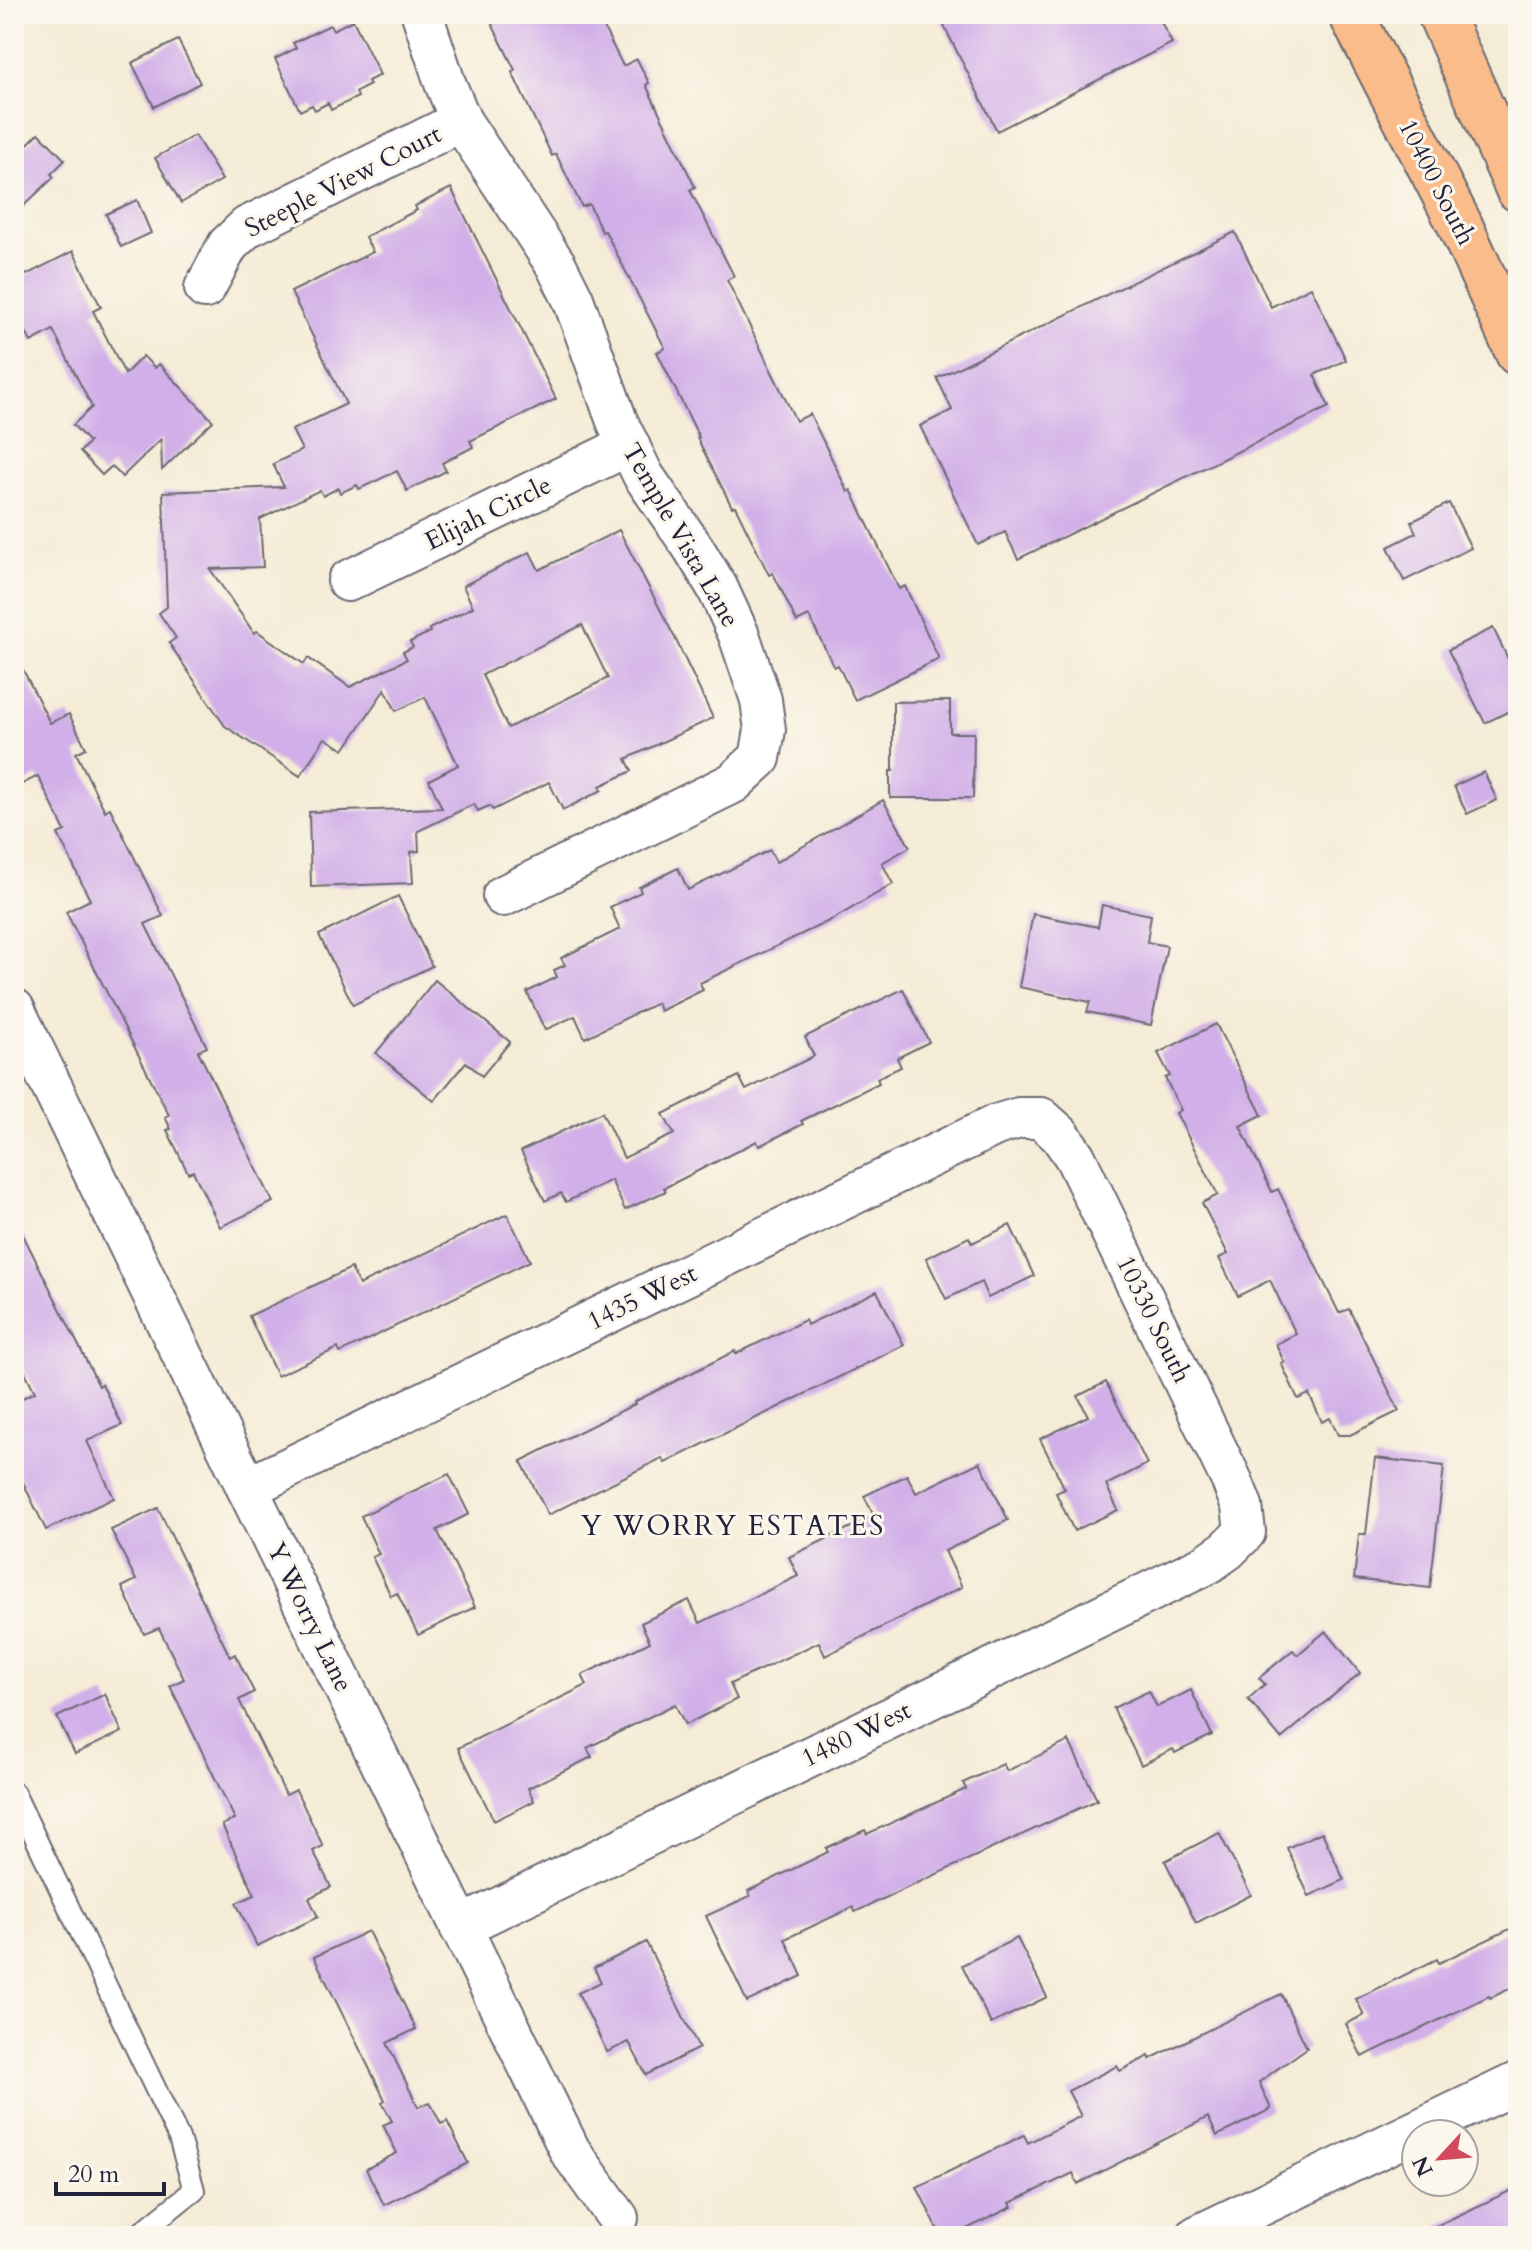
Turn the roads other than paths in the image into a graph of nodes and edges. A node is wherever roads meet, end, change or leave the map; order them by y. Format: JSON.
{"nodes":[{"id":1,"x":422,"y":14,"type":"edge"},
{"id":2,"x":1351,"y":14,"type":"edge"},
{"id":3,"x":1440,"y":14,"type":"edge"},
{"id":4,"x":461,"y":121,"type":"junction"},
{"id":5,"x":1518,"y":189,"type":"edge"},
{"id":6,"x":205,"y":288,"type":"dead end"},
{"id":7,"x":1518,"y":353,"type":"edge"},
{"id":8,"x":629,"y":445,"type":"junction"},
{"id":9,"x":348,"y":581,"type":"dead end"},
{"id":10,"x":503,"y":896,"type":"dead end"},
{"id":11,"x":14,"y":1009,"type":"edge"},
{"id":12,"x":1041,"y":1118,"type":"joint"},
{"id":13,"x":247,"y":1488,"type":"junction"},
{"id":14,"x":1245,"y":1532,"type":"joint"},
{"id":15,"x":14,"y":1793,"type":"edge"},
{"id":16,"x":460,"y":1927,"type":"junction"},
{"id":17,"x":1518,"y":2082,"type":"edge"},
{"id":18,"x":618,"y":2218,"type":"dead end"},
{"id":19,"x":137,"y":2236,"type":"edge"},
{"id":20,"x":1197,"y":2236,"type":"edge"}],
"edges":[{"from":1,"to":4,"type":"street","name":"Temple Vista Lane"},
{"from":2,"to":7,"type":"main road","name":"10400 South"},
{"from":3,"to":5,"type":"main road"},
{"from":4,"to":6,"type":"street","name":"Steeple View Court"},
{"from":4,"to":8,"type":"street","name":"Temple Vista Lane"},
{"from":8,"to":9,"type":"street","name":"Elijah Circle"},
{"from":8,"to":10,"type":"street","name":"Temple Vista Lane"},
{"from":11,"to":13,"type":"street","name":"Y Worry Lane"},
{"from":12,"to":13,"type":"street","name":"1435 West"},
{"from":12,"to":14,"type":"street","name":"10330 South"},
{"from":13,"to":16,"type":"street","name":"Y Worry Lane"},
{"from":14,"to":16,"type":"street","name":"1480 West"},
{"from":15,"to":19,"type":"lane"},
{"from":16,"to":18,"type":"street","name":"Y Worry Lane"},
{"from":17,"to":20,"type":"street"}]}
